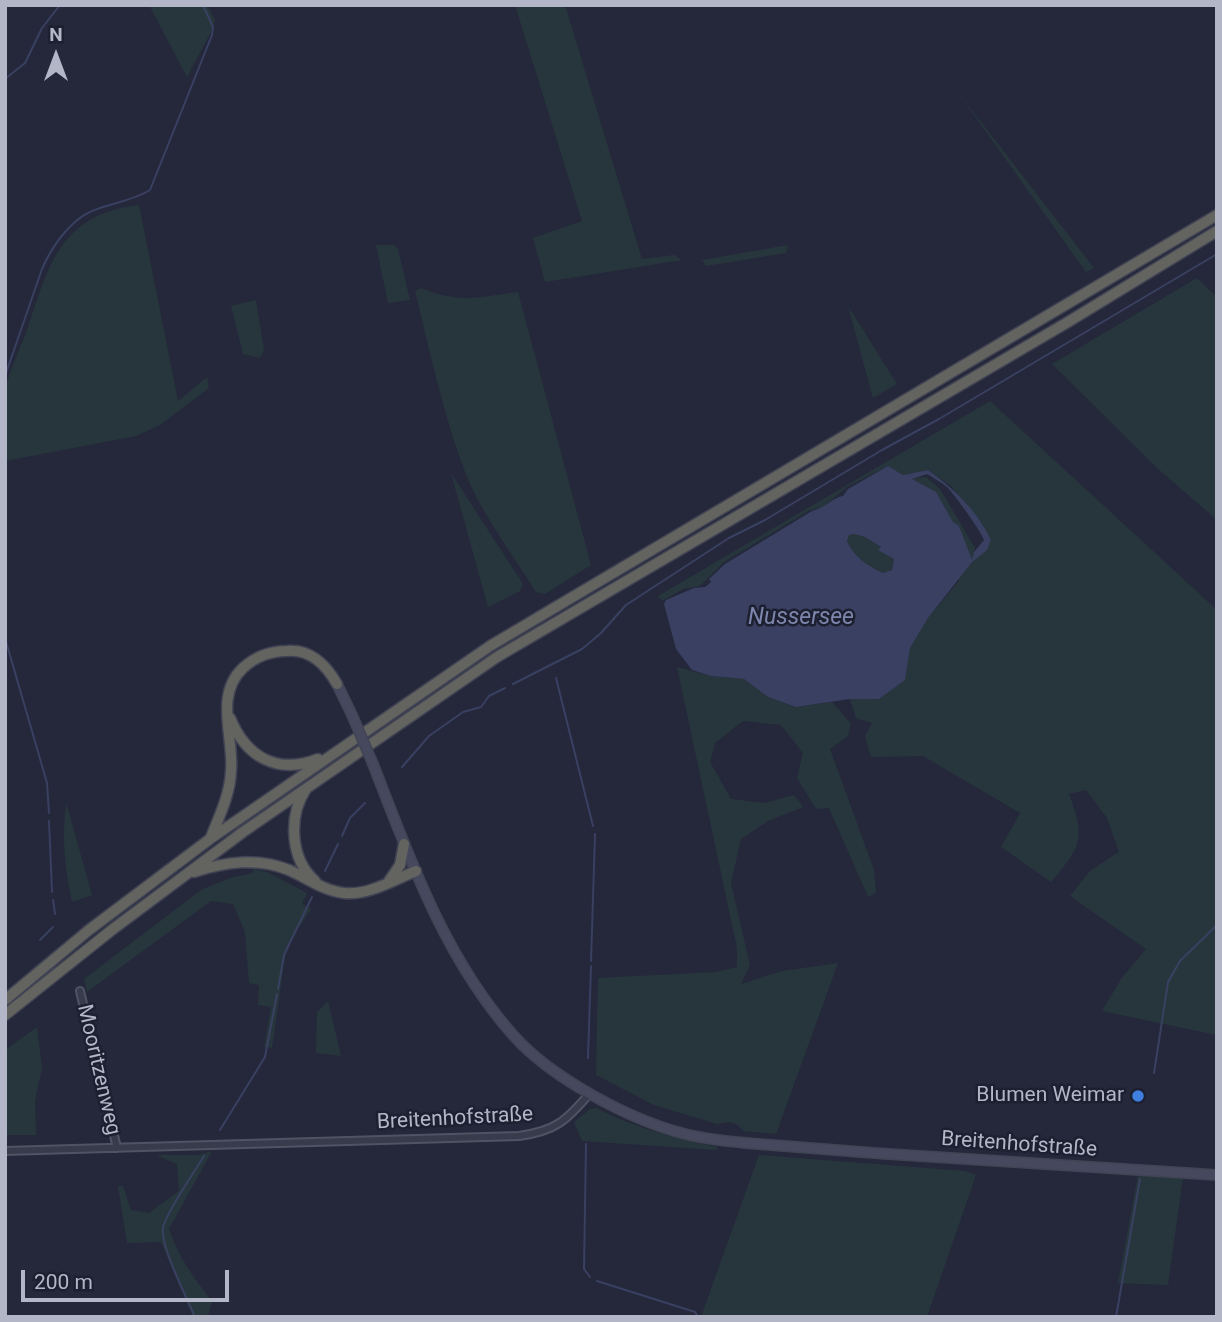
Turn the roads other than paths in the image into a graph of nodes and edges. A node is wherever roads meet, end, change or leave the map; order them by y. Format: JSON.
{"nodes":[{"id":1,"x":1217,"y":215,"type":"edge"},
{"id":2,"x":1217,"y":230,"type":"edge"},
{"id":3,"x":337,"y":684,"type":"joint"},
{"id":4,"x":227,"y":711,"type":"junction"},
{"id":5,"x":335,"y":751,"type":"junction"},
{"id":6,"x":309,"y":786,"type":"junction"},
{"id":7,"x":210,"y":839,"type":"junction"},
{"id":8,"x":404,"y":844,"type":"junction"},
{"id":9,"x":416,"y":871,"type":"junction"},
{"id":10,"x":183,"y":876,"type":"junction"},
{"id":11,"x":389,"y":882,"type":"junction"},
{"id":12,"x":320,"y":886,"type":"junction"},
{"id":13,"x":80,"y":991,"type":"dead end"},
{"id":14,"x":5,"y":1000,"type":"edge"},
{"id":15,"x":5,"y":1015,"type":"edge"},
{"id":16,"x":590,"y":1093,"type":"junction"},
{"id":17,"x":117,"y":1148,"type":"junction"},
{"id":18,"x":5,"y":1151,"type":"edge"},
{"id":19,"x":1217,"y":1175,"type":"edge"}],
"edges":[{"from":1,"to":5,"type":"highway"},
{"from":2,"to":6,"type":"highway"},
{"from":3,"to":4,"type":"highway"},
{"from":3,"to":8,"type":"main road","bridge":true},
{"from":4,"to":5,"type":"highway"},
{"from":4,"to":7,"type":"highway"},
{"from":5,"to":7,"type":"highway"},
{"from":6,"to":10,"type":"highway"},
{"from":6,"to":12,"type":"highway"},
{"from":7,"to":14,"type":"highway"},
{"from":8,"to":9,"type":"main road"},
{"from":8,"to":11,"type":"highway"},
{"from":9,"to":11,"type":"highway"},
{"from":9,"to":16,"type":"main road"},
{"from":10,"to":12,"type":"highway"},
{"from":10,"to":15,"type":"highway"},
{"from":11,"to":12,"type":"highway"},
{"from":13,"to":17,"type":"street","name":"Mooritzenweg"},
{"from":16,"to":17,"type":"street","name":"Breitenhofstraße"},
{"from":16,"to":19,"type":"main road","name":"Breitenhofstraße"},
{"from":17,"to":18,"type":"street","name":"Breitenhofstraße"}]}
